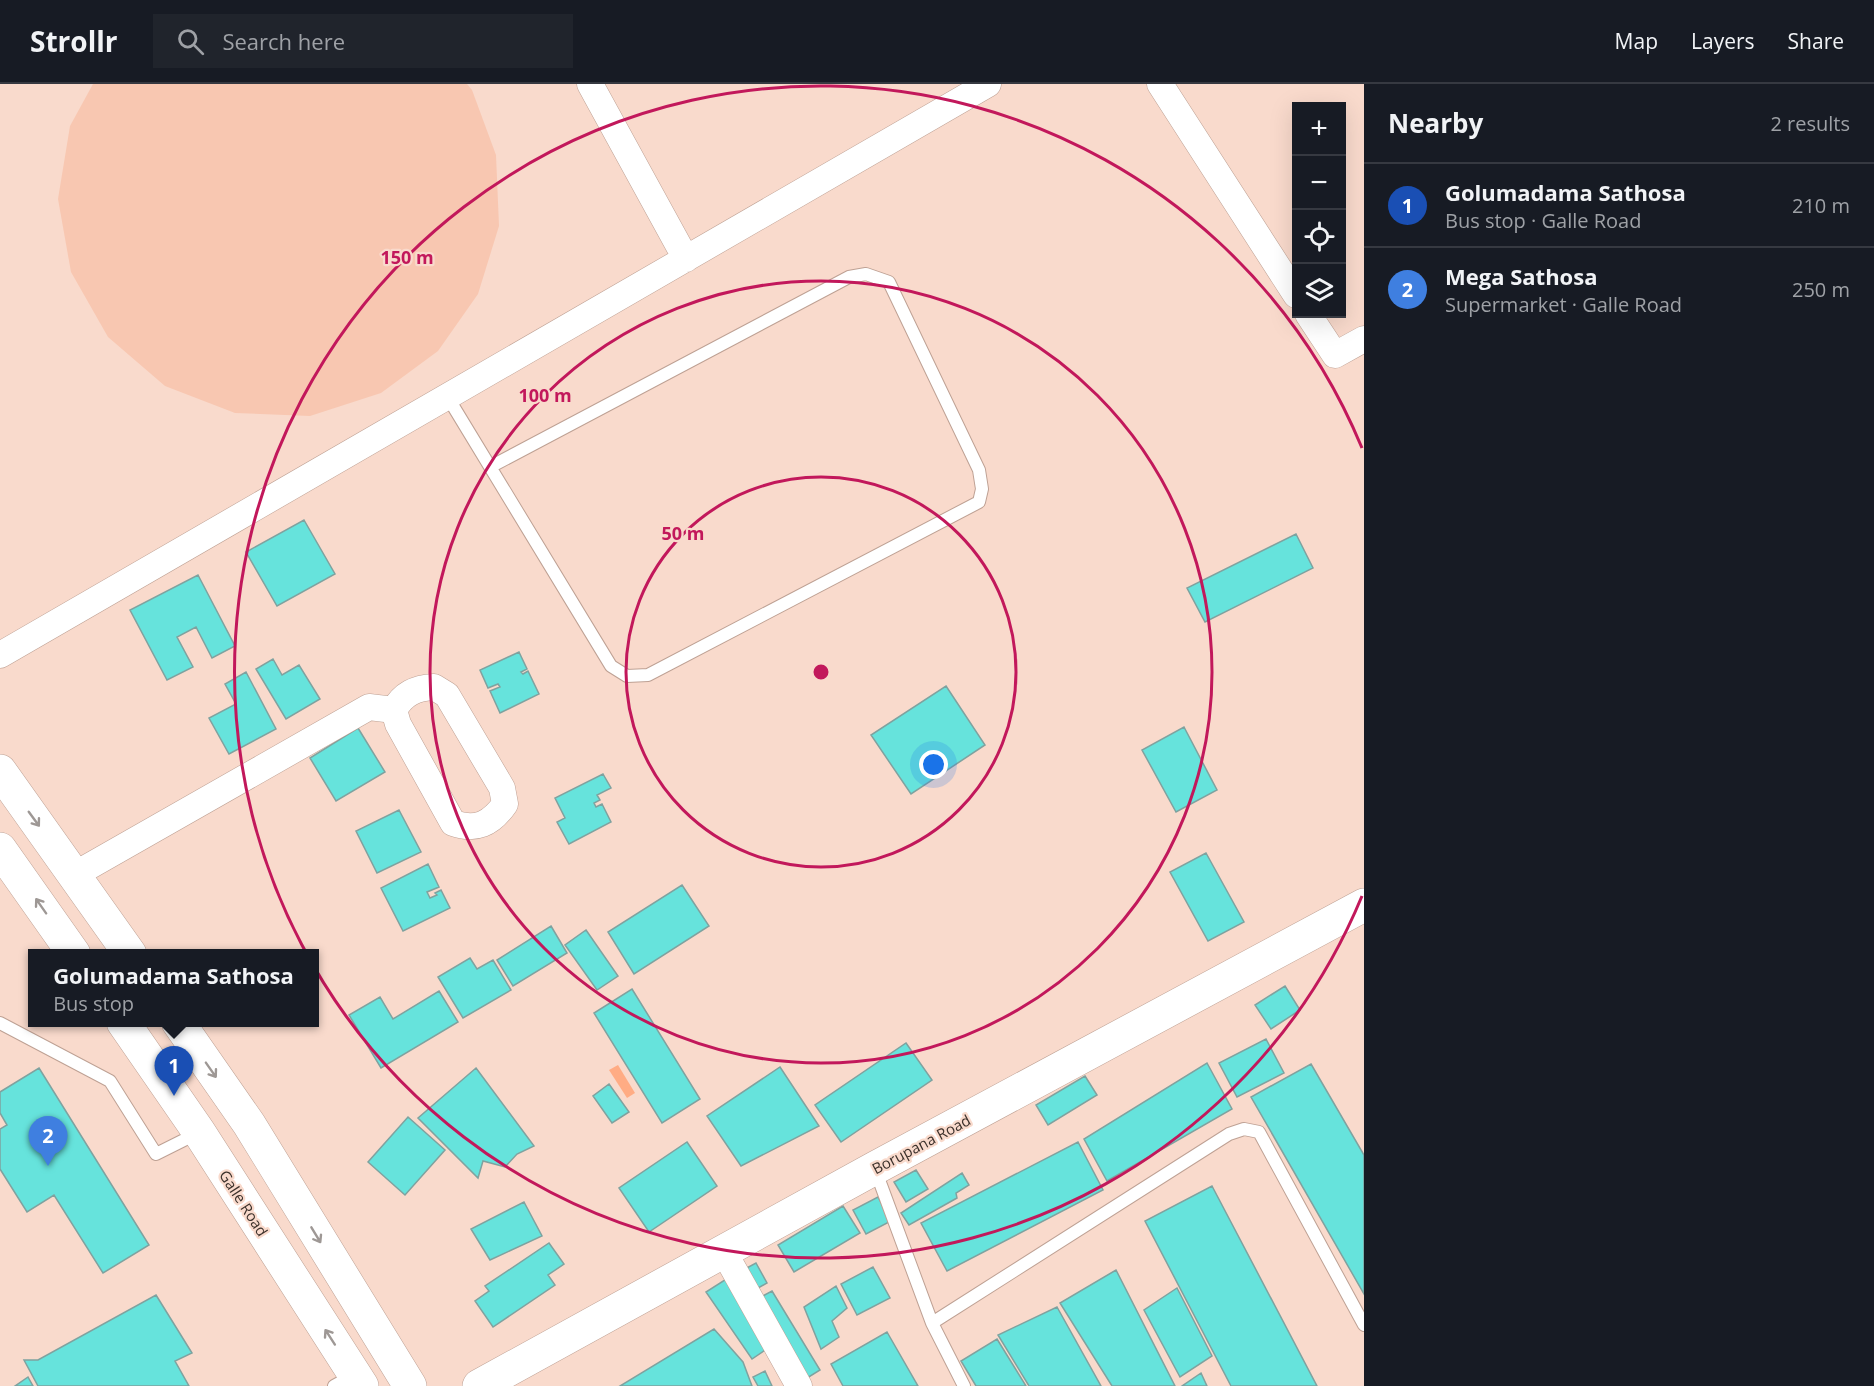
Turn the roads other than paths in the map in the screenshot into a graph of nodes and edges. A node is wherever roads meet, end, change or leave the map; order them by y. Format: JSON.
{"nodes":[{"id":1,"x":590,"y":84,"type":"edge"},
{"id":2,"x":987,"y":84,"type":"edge"},
{"id":3,"x":1160,"y":84,"type":"edge"},
{"id":4,"x":686,"y":259,"type":"junction"},
{"id":5,"x":1292,"y":289,"type":"edge"},
{"id":6,"x":1311,"y":318,"type":"edge"},
{"id":7,"x":1364,"y":339,"type":"edge"},
{"id":8,"x":447,"y":396,"type":"junction"},
{"id":9,"x":490,"y":467,"type":"junction"},
{"id":10,"x":0,"y":655,"type":"edge"},
{"id":11,"x":394,"y":710,"type":"junction"},
{"id":12,"x":0,"y":771,"type":"edge"},
{"id":13,"x":0,"y":849,"type":"edge"},
{"id":14,"x":74,"y":875,"type":"junction"},
{"id":15,"x":1364,"y":905,"type":"edge"},
{"id":16,"x":70,"y":949,"type":"edge"},
{"id":17,"x":126,"y":949,"type":"edge"},
{"id":18,"x":0,"y":1023,"type":"edge"},
{"id":19,"x":126,"y":1027,"type":"edge"},
{"id":20,"x":181,"y":1027,"type":"edge"},
{"id":21,"x":199,"y":1132,"type":"junction"},
{"id":22,"x":875,"y":1168,"type":"junction"},
{"id":23,"x":724,"y":1252,"type":"junction"},
{"id":24,"x":932,"y":1323,"type":"junction"},
{"id":25,"x":1364,"y":1325,"type":"edge"},
{"id":26,"x":350,"y":1382,"type":"edge"},
{"id":27,"x":410,"y":1386,"type":"edge"},
{"id":28,"x":479,"y":1386,"type":"edge"},
{"id":29,"x":799,"y":1386,"type":"edge"},
{"id":30,"x":964,"y":1386,"type":"edge"}],
"edges":[{"from":1,"to":4,"type":"street"},
{"from":2,"to":4,"type":"street"},
{"from":3,"to":5,"type":"street"},
{"from":4,"to":8,"type":"street"},
{"from":6,"to":7,"type":"street"},
{"from":8,"to":9,"type":"lane"},
{"from":8,"to":10,"type":"street"},
{"from":9,"to":9,"type":"lane"},
{"from":11,"to":11,"type":"street"},
{"from":11,"to":14,"type":"street"},
{"from":12,"to":14,"type":"main road","one_way":true},
{"from":16,"to":13,"type":"main road","one_way":true},
{"from":14,"to":17,"type":"main road"},
{"from":15,"to":22,"type":"main road","name":"Borupana Road"},
{"from":18,"to":21,"type":"lane"},
{"from":19,"to":21,"type":"main road","name":"Galle Road"},
{"from":20,"to":27,"type":"main road","one_way":true},
{"from":26,"to":21,"type":"main road","name":"Galle Road","one_way":true},
{"from":22,"to":23,"type":"main road","name":"Borupana Road"},
{"from":22,"to":24,"type":"lane"},
{"from":23,"to":28,"type":"main road","name":"Borupana Road"},
{"from":23,"to":29,"type":"street"},
{"from":24,"to":25,"type":"lane"},
{"from":24,"to":30,"type":"lane"}]}
